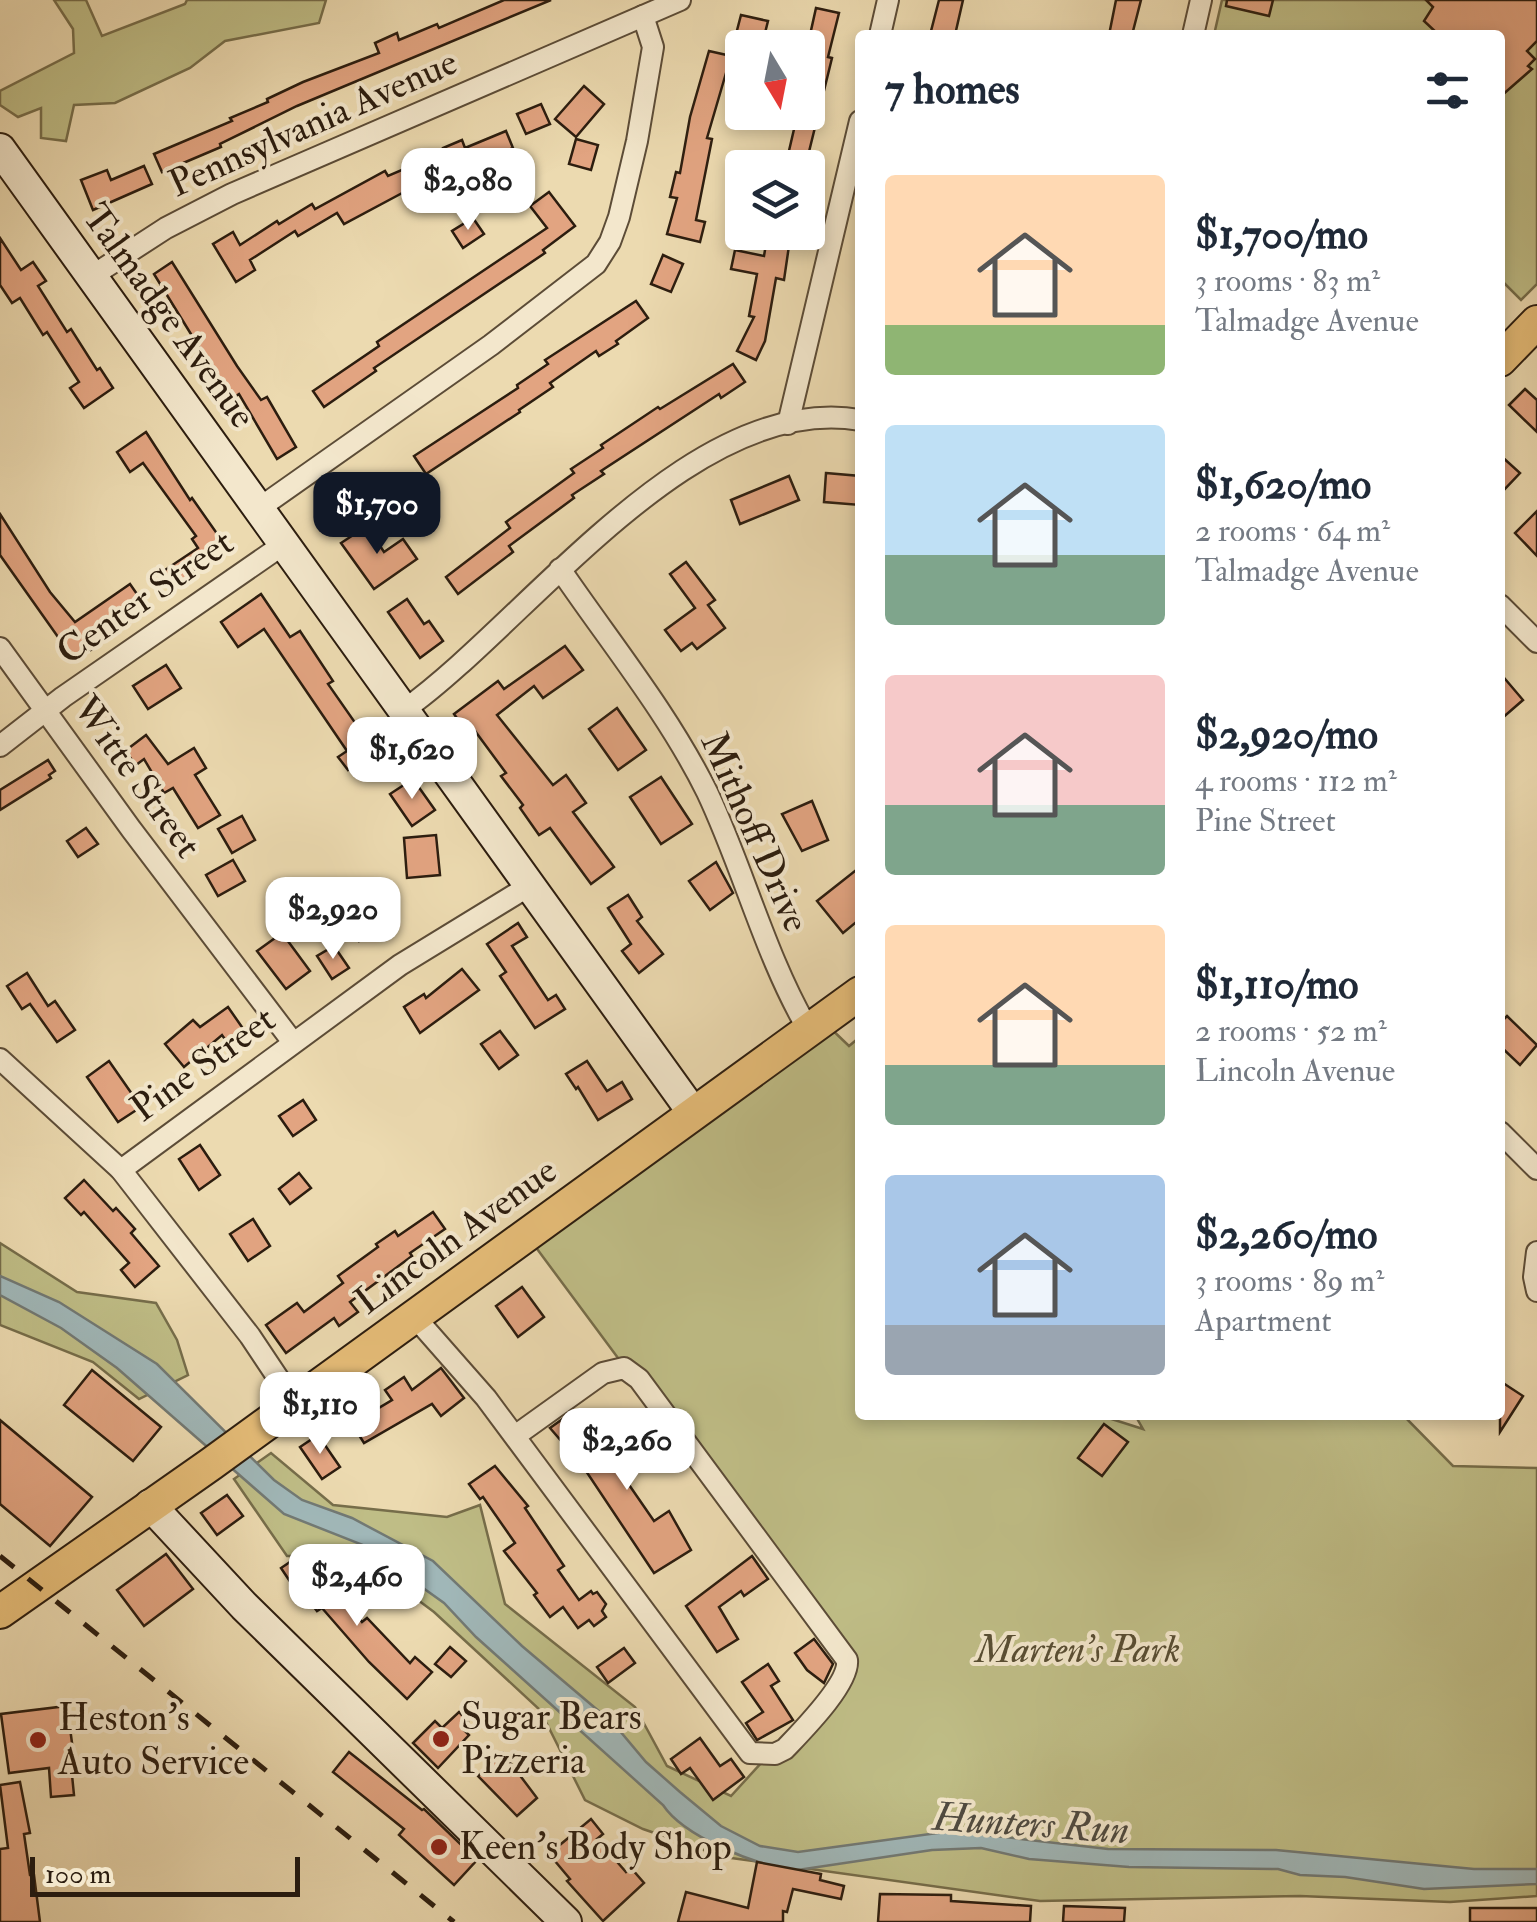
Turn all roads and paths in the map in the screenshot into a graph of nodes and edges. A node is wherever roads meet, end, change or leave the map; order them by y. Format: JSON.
{"nodes":[{"id":1,"x":680,"y":0,"type":"edge"},
{"id":2,"x":888,"y":0,"type":"edge"},
{"id":3,"x":1201,"y":0,"type":"edge"},
{"id":4,"x":643,"y":16,"type":"junction"},
{"id":5,"x":881,"y":30,"type":"edge"},
{"id":6,"x":1194,"y":30,"type":"edge"},
{"id":7,"x":855,"y":142,"type":"edge"},
{"id":8,"x":0,"y":150,"type":"edge"},
{"id":9,"x":92,"y":276,"type":"junction"},
{"id":10,"x":1537,"y":322,"type":"edge"},
{"id":11,"x":1505,"y":355,"type":"edge"},
{"id":12,"x":855,"y":420,"type":"edge"},
{"id":13,"x":788,"y":424,"type":"junction"},
{"id":14,"x":258,"y":509,"type":"junction"},
{"id":15,"x":284,"y":544,"type":"junction"},
{"id":16,"x":560,"y":569,"type":"junction"},
{"id":17,"x":1505,"y":610,"type":"edge"},
{"id":18,"x":1537,"y":642,"type":"edge"},
{"id":19,"x":0,"y":648,"type":"edge"},
{"id":20,"x":46,"y":710,"type":"junction"},
{"id":21,"x":404,"y":710,"type":"junction"},
{"id":22,"x":0,"y":746,"type":"edge"},
{"id":23,"x":529,"y":886,"type":"junction"},
{"id":24,"x":855,"y":997,"type":"edge"},
{"id":25,"x":809,"y":1031,"type":"junction"},
{"id":26,"x":292,"y":1041,"type":"junction"},
{"id":27,"x":0,"y":1059,"type":"edge"},
{"id":28,"x":694,"y":1114,"type":"junction"},
{"id":29,"x":1505,"y":1137,"type":"edge"},
{"id":30,"x":1537,"y":1168,"type":"edge"},
{"id":31,"x":121,"y":1170,"type":"junction"},
{"id":32,"x":1536,"y":1254,"type":"edge"},
{"id":33,"x":1537,"y":1291,"type":"edge"},
{"id":34,"x":414,"y":1315,"type":"junction"},
{"id":35,"x":294,"y":1402,"type":"junction"},
{"id":36,"x":514,"y":1436,"type":"junction"},
{"id":37,"x":150,"y":1506,"type":"junction"},
{"id":38,"x":0,"y":1612,"type":"edge"},
{"id":39,"x":566,"y":1922,"type":"edge"}],
"edges":[{"from":1,"to":4,"type":"street","name":"Pennsylvania Avenue"},
{"from":2,"to":5,"type":"street"},
{"from":3,"to":6,"type":"street"},
{"from":4,"to":9,"type":"street","name":"Pennsylvania Avenue"},
{"from":4,"to":14,"type":"street"},
{"from":7,"to":13,"type":"street"},
{"from":8,"to":9,"type":"street","name":"Talmadge Avenue"},
{"from":9,"to":14,"type":"street","name":"Talmadge Avenue"},
{"from":10,"to":11,"type":"main road"},
{"from":12,"to":13,"type":"street"},
{"from":13,"to":16,"type":"street"},
{"from":14,"to":15,"type":"street","name":"Talmadge Avenue"},
{"from":15,"to":20,"type":"street","name":"Center Street"},
{"from":15,"to":21,"type":"street","name":"Talmadge Avenue"},
{"from":16,"to":21,"type":"street"},
{"from":16,"to":25,"type":"street","name":"Mithoff Drive"},
{"from":17,"to":18,"type":"street"},
{"from":19,"to":20,"type":"street","name":"Witte Street"},
{"from":20,"to":22,"type":"street","name":"Center Street"},
{"from":20,"to":26,"type":"street","name":"Witte Street"},
{"from":21,"to":23,"type":"street","name":"Talmadge Avenue"},
{"from":23,"to":26,"type":"street","name":"Pine Street"},
{"from":23,"to":28,"type":"street","name":"Talmadge Avenue"},
{"from":24,"to":25,"type":"main road","name":"Lincoln Avenue"},
{"from":25,"to":28,"type":"main road","name":"Lincoln Avenue"},
{"from":26,"to":31,"type":"street","name":"Pine Street"},
{"from":27,"to":31,"type":"street"},
{"from":28,"to":34,"type":"main road","name":"Lincoln Avenue"},
{"from":29,"to":30,"type":"street"},
{"from":31,"to":35,"type":"street"},
{"from":32,"to":33,"type":"street"},
{"from":34,"to":35,"type":"main road","name":"Lincoln Avenue"},
{"from":34,"to":36,"type":"street"},
{"from":35,"to":37,"type":"main road","name":"Lincoln Avenue"},
{"from":36,"to":36,"type":"street"},
{"from":37,"to":38,"type":"main road","name":"Lincoln Avenue"},
{"from":37,"to":39,"type":"street"}]}
